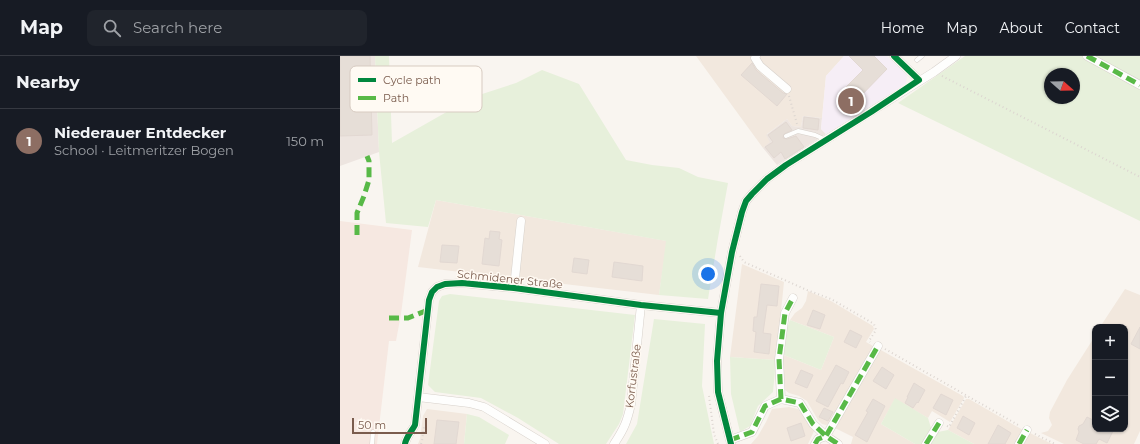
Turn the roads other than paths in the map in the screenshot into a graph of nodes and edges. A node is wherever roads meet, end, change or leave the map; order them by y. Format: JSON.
{"nodes":[{"id":1,"x":756,"y":56,"type":"edge"},
{"id":2,"x":894,"y":56,"type":"edge"},
{"id":3,"x":922,"y":56,"type":"edge"},
{"id":4,"x":956,"y":56,"type":"edge"},
{"id":5,"x":1087,"y":56,"type":"edge"},
{"id":6,"x":917,"y":60,"type":"dead end"},
{"id":7,"x":919,"y":80,"type":"junction"},
{"id":8,"x":1140,"y":85,"type":"edge"},
{"id":9,"x":787,"y":89,"type":"road end"},
{"id":10,"x":786,"y":136,"type":"dead end"},
{"id":11,"x":826,"y":140,"type":"junction"},
{"id":12,"x":521,"y":221,"type":"dead end"},
{"id":13,"x":514,"y":288,"type":"junction"},
{"id":14,"x":793,"y":298,"type":"dead end"},
{"id":15,"x":641,"y":304,"type":"junction"},
{"id":16,"x":721,"y":313,"type":"junction"},
{"id":17,"x":878,"y":346,"type":"dead end"},
{"id":18,"x":418,"y":397,"type":"junction"},
{"id":19,"x":781,"y":399,"type":"junction"},
{"id":20,"x":939,"y":423,"type":"road end"},
{"id":21,"x":1027,"y":430,"type":"road end"},
{"id":22,"x":374,"y":432,"type":"dead end"},
{"id":23,"x":826,"y":436,"type":"junction"},
{"id":24,"x":730,"y":442,"type":"edge"},
{"id":25,"x":372,"y":444,"type":"edge"},
{"id":26,"x":405,"y":444,"type":"edge"},
{"id":27,"x":545,"y":444,"type":"edge"},
{"id":28,"x":614,"y":444,"type":"edge"},
{"id":29,"x":815,"y":444,"type":"edge"},
{"id":30,"x":838,"y":444,"type":"edge"},
{"id":31,"x":926,"y":444,"type":"edge"},
{"id":32,"x":1019,"y":444,"type":"edge"}],
"edges":[{"from":1,"to":9,"type":"street"},
{"from":2,"to":7,"type":"street"},
{"from":3,"to":6,"type":"lane"},
{"from":4,"to":7,"type":"street"},
{"from":5,"to":8,"type":"street"},
{"from":7,"to":11,"type":"street"},
{"from":10,"to":11,"type":"lane"},
{"from":11,"to":16,"type":"street"},
{"from":12,"to":13,"type":"street","name":"Schmidener Straße"},
{"from":13,"to":15,"type":"street","name":"Schmidener Straße"},
{"from":13,"to":18,"type":"street","name":"Schmidener Straße"},
{"from":14,"to":19,"type":"street"},
{"from":15,"to":16,"type":"street","name":"Schmidener Straße"},
{"from":15,"to":28,"type":"street","name":"Korfustraße"},
{"from":16,"to":24,"type":"street"},
{"from":17,"to":23,"type":"street"},
{"from":18,"to":26,"type":"street","name":"Schmidener Straße"},
{"from":18,"to":27,"type":"street"},
{"from":19,"to":23,"type":"street"},
{"from":19,"to":24,"type":"street"},
{"from":20,"to":31,"type":"street"},
{"from":21,"to":32,"type":"street"},
{"from":22,"to":25,"type":"lane"},
{"from":23,"to":29,"type":"street"},
{"from":23,"to":30,"type":"street"}]}
